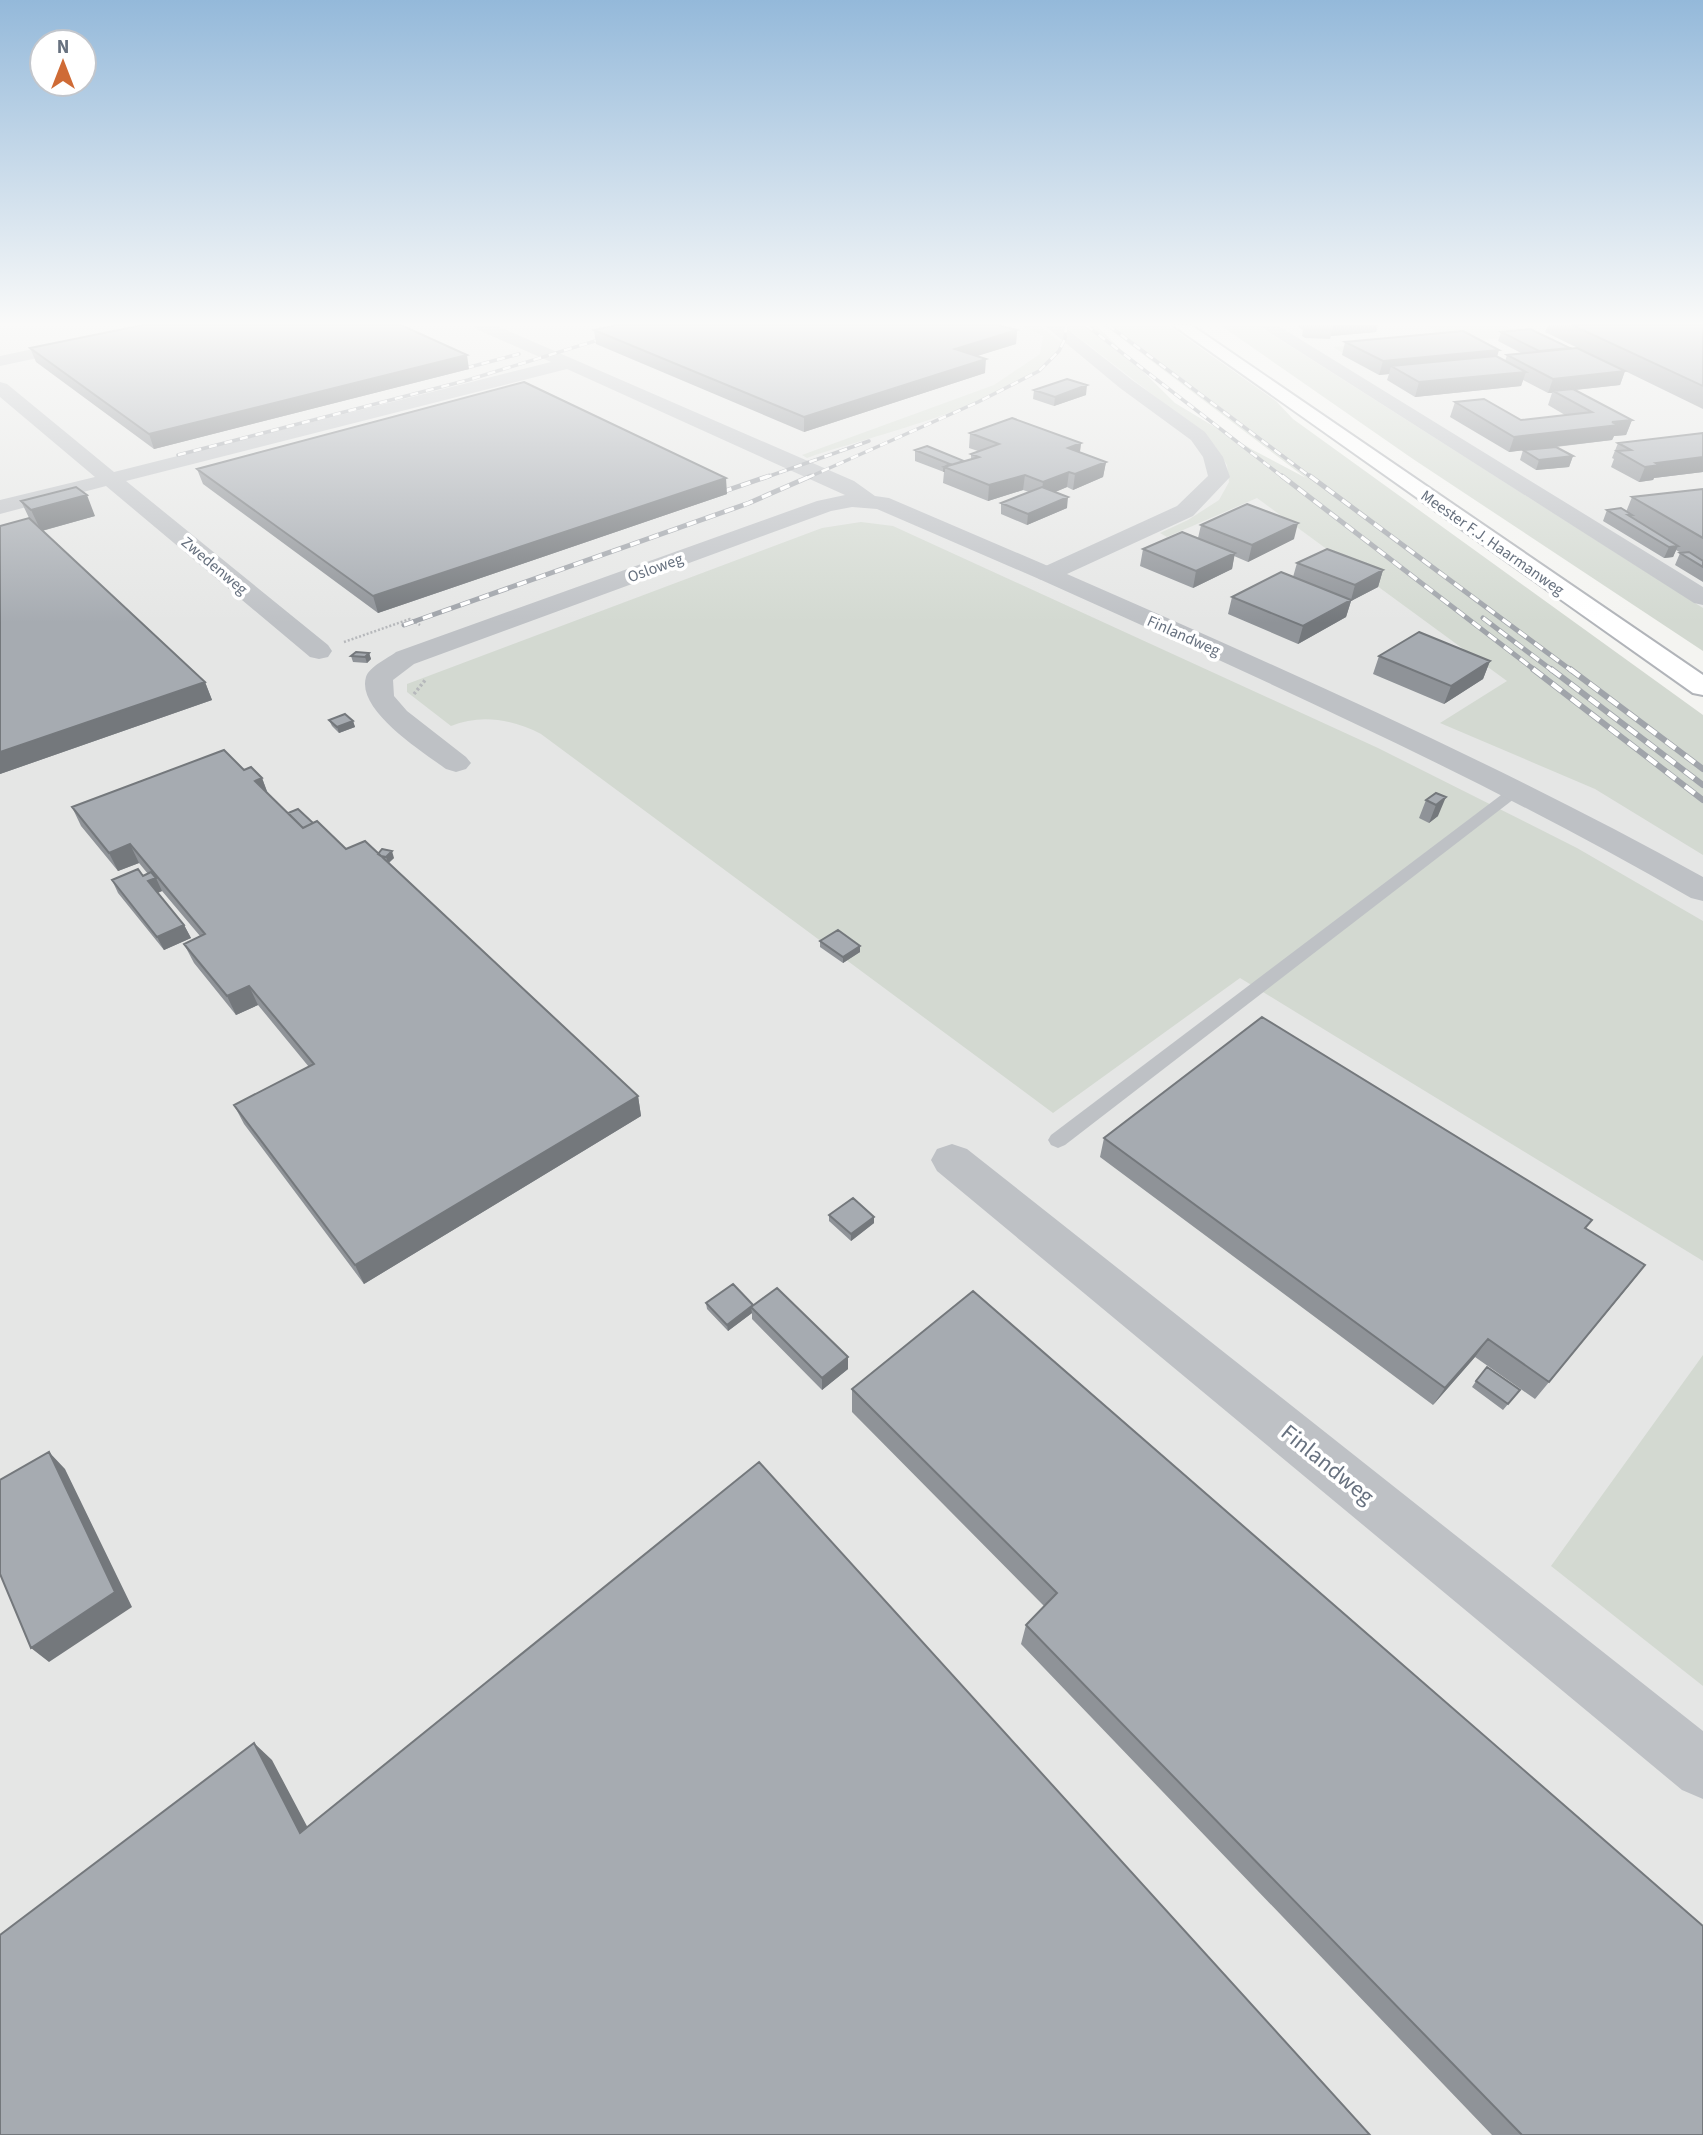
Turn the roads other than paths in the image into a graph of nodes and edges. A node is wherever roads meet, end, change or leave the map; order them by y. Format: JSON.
{"nodes":[{"id":1,"x":46,"y":425,"type":"edge"},
{"id":2,"x":324,"y":425,"type":"edge"},
{"id":3,"x":708,"y":425,"type":"edge"},
{"id":4,"x":1182,"y":425,"type":"edge"},
{"id":5,"x":1326,"y":425,"type":"edge"},
{"id":6,"x":1426,"y":425,"type":"edge"},
{"id":7,"x":112,"y":478,"type":"junction"},
{"id":8,"x":867,"y":500,"type":"junction"},
{"id":9,"x":0,"y":507,"type":"edge"},
{"id":10,"x":1047,"y":574,"type":"junction"},
{"id":11,"x":1703,"y":598,"type":"edge"},
{"id":12,"x":319,"y":651,"type":"dead end"},
{"id":13,"x":1703,"y":687,"type":"edge"},
{"id":14,"x":456,"y":763,"type":"dead end"},
{"id":15,"x":1518,"y":789,"type":"junction"},
{"id":16,"x":1703,"y":891,"type":"edge"},
{"id":17,"x":1058,"y":1140,"type":"dead end"},
{"id":18,"x":952,"y":1160,"type":"dead end"},
{"id":19,"x":1703,"y":1769,"type":"edge"}],
"edges":[{"from":1,"to":7,"type":"street","name":"Zwedenweg"},
{"from":2,"to":7,"type":"street"},
{"from":3,"to":8,"type":"street"},
{"from":4,"to":10,"type":"street"},
{"from":5,"to":13,"type":"main road","name":"Meester F.J. Haarmanweg"},
{"from":6,"to":11,"type":"street"},
{"from":7,"to":9,"type":"street"},
{"from":7,"to":12,"type":"street","name":"Zwedenweg"},
{"from":8,"to":10,"type":"street","name":"Osloweg"},
{"from":8,"to":14,"type":"street","name":"Osloweg"},
{"from":10,"to":15,"type":"street","name":"Finlandweg"},
{"from":15,"to":16,"type":"street","name":"Finlandweg"},
{"from":15,"to":17,"type":"lane"},
{"from":18,"to":19,"type":"street","name":"Finlandweg"}]}
